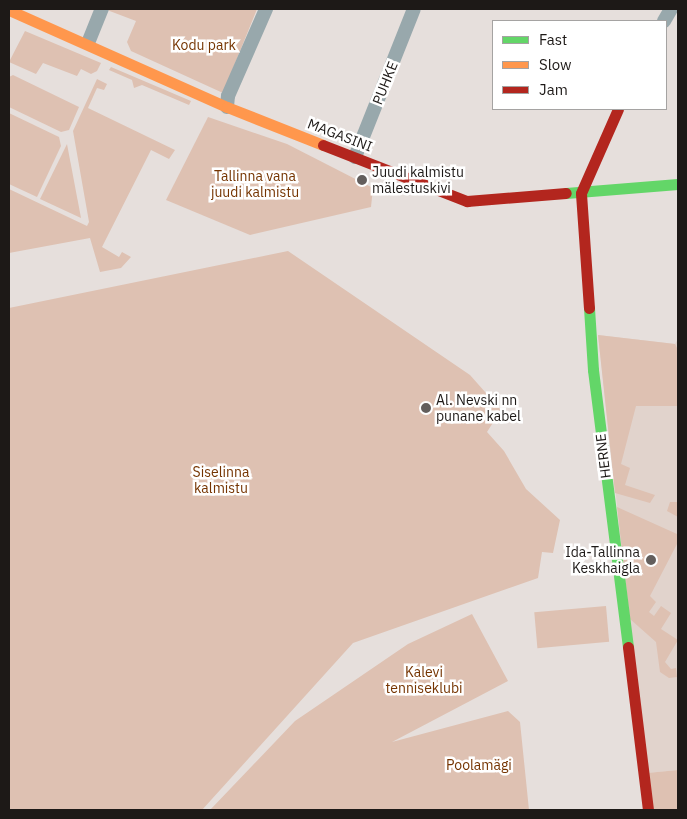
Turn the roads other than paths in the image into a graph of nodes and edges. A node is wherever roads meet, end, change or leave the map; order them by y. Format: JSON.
{"nodes":[{"id":1,"x":102,"y":9,"type":"edge"},
{"id":2,"x":266,"y":9,"type":"edge"},
{"id":3,"x":414,"y":9,"type":"edge"},
{"id":4,"x":671,"y":9,"type":"edge"},
{"id":5,"x":9,"y":10,"type":"edge"},
{"id":6,"x":665,"y":20,"type":"edge"},
{"id":7,"x":88,"y":43,"type":"junction"},
{"id":8,"x":227,"y":107,"type":"junction"},
{"id":9,"x":618,"y":110,"type":"edge"},
{"id":10,"x":355,"y":157,"type":"junction"},
{"id":11,"x":678,"y":184,"type":"edge"},
{"id":12,"x":581,"y":192,"type":"junction"},
{"id":13,"x":648,"y":810,"type":"edge"}],
"edges":[{"from":1,"to":7,"type":"street"},
{"from":2,"to":8,"type":"street"},
{"from":3,"to":10,"type":"street","name":"PUHKE"},
{"from":4,"to":6,"type":"street"},
{"from":5,"to":7,"type":"street","name":"MAGASINI"},
{"from":7,"to":8,"type":"street","name":"MAGASINI"},
{"from":8,"to":10,"type":"street","name":"MAGASINI"},
{"from":9,"to":12,"type":"street","name":"HERNE"},
{"from":10,"to":12,"type":"street","name":"MAGASINI"},
{"from":11,"to":12,"type":"street","name":"MAGASINI"},
{"from":12,"to":13,"type":"street","name":"HERNE"}]}
